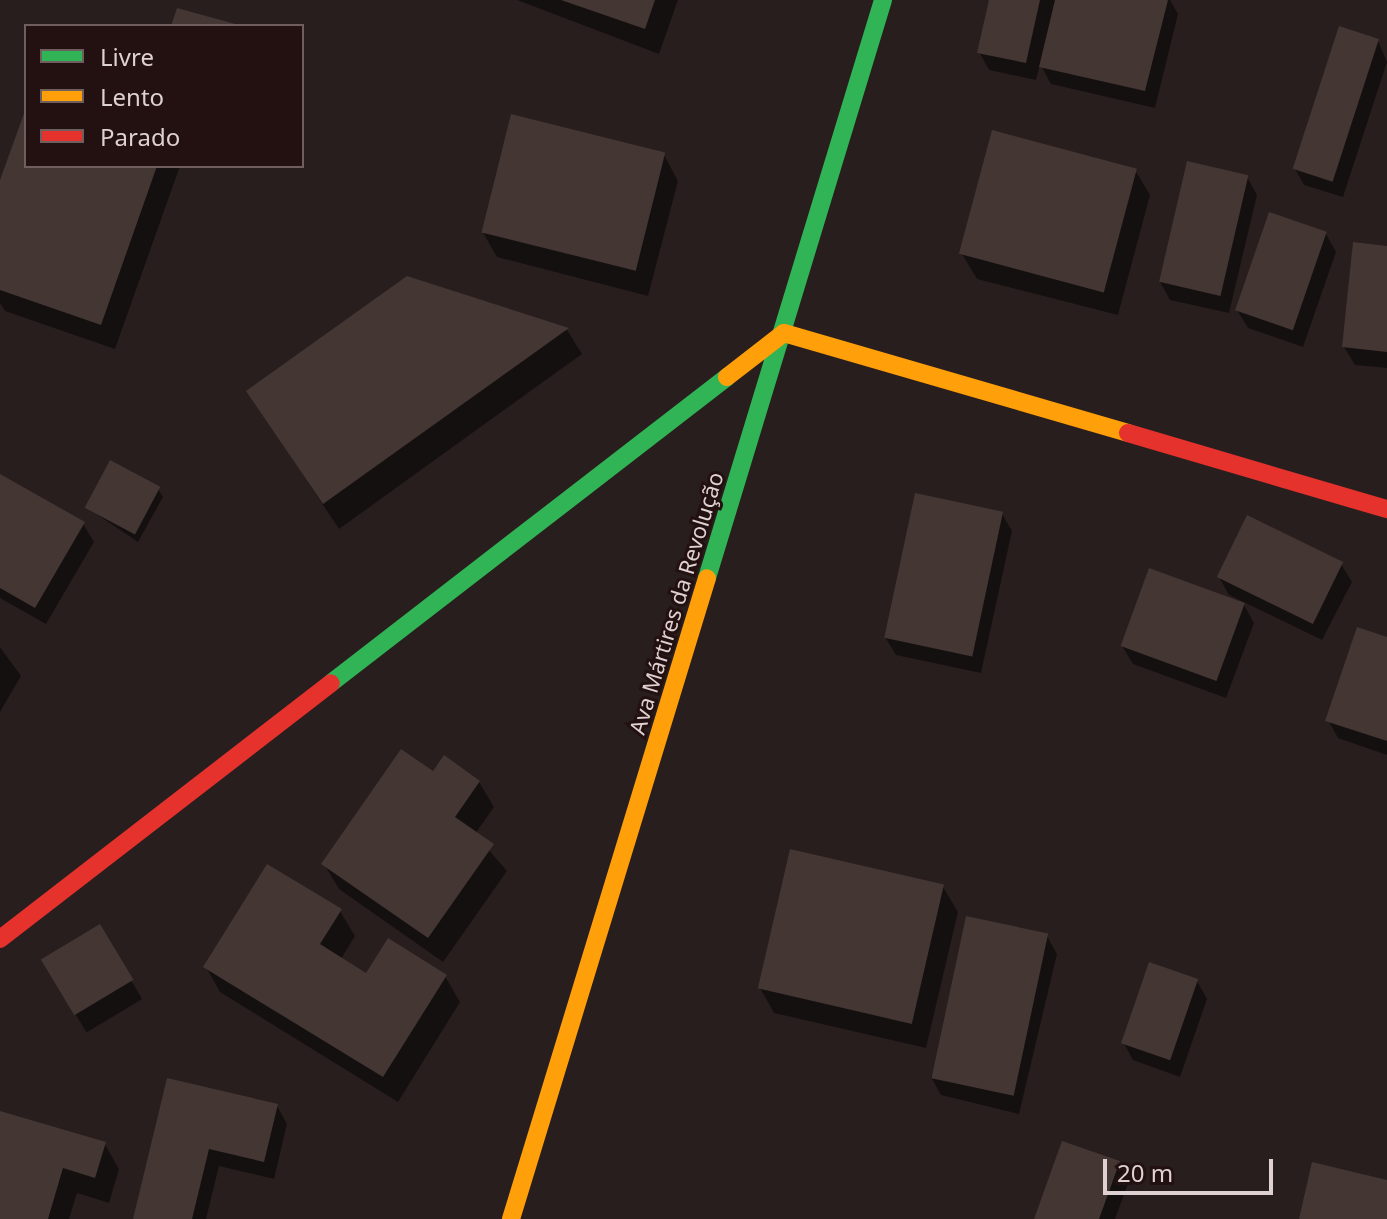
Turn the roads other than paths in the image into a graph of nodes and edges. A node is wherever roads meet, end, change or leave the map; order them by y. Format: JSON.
{"nodes":[{"id":1,"x":883,"y":0,"type":"edge"},
{"id":2,"x":784,"y":333,"type":"junction"},
{"id":3,"x":1387,"y":509,"type":"edge"},
{"id":4,"x":0,"y":939,"type":"edge"},
{"id":5,"x":511,"y":1219,"type":"edge"}],
"edges":[{"from":1,"to":2,"type":"street","name":"Ava Mártires da Revolução"},
{"from":2,"to":3,"type":"street"},
{"from":2,"to":4,"type":"street"},
{"from":2,"to":5,"type":"street","name":"Ava Mártires da Revolução"}]}
